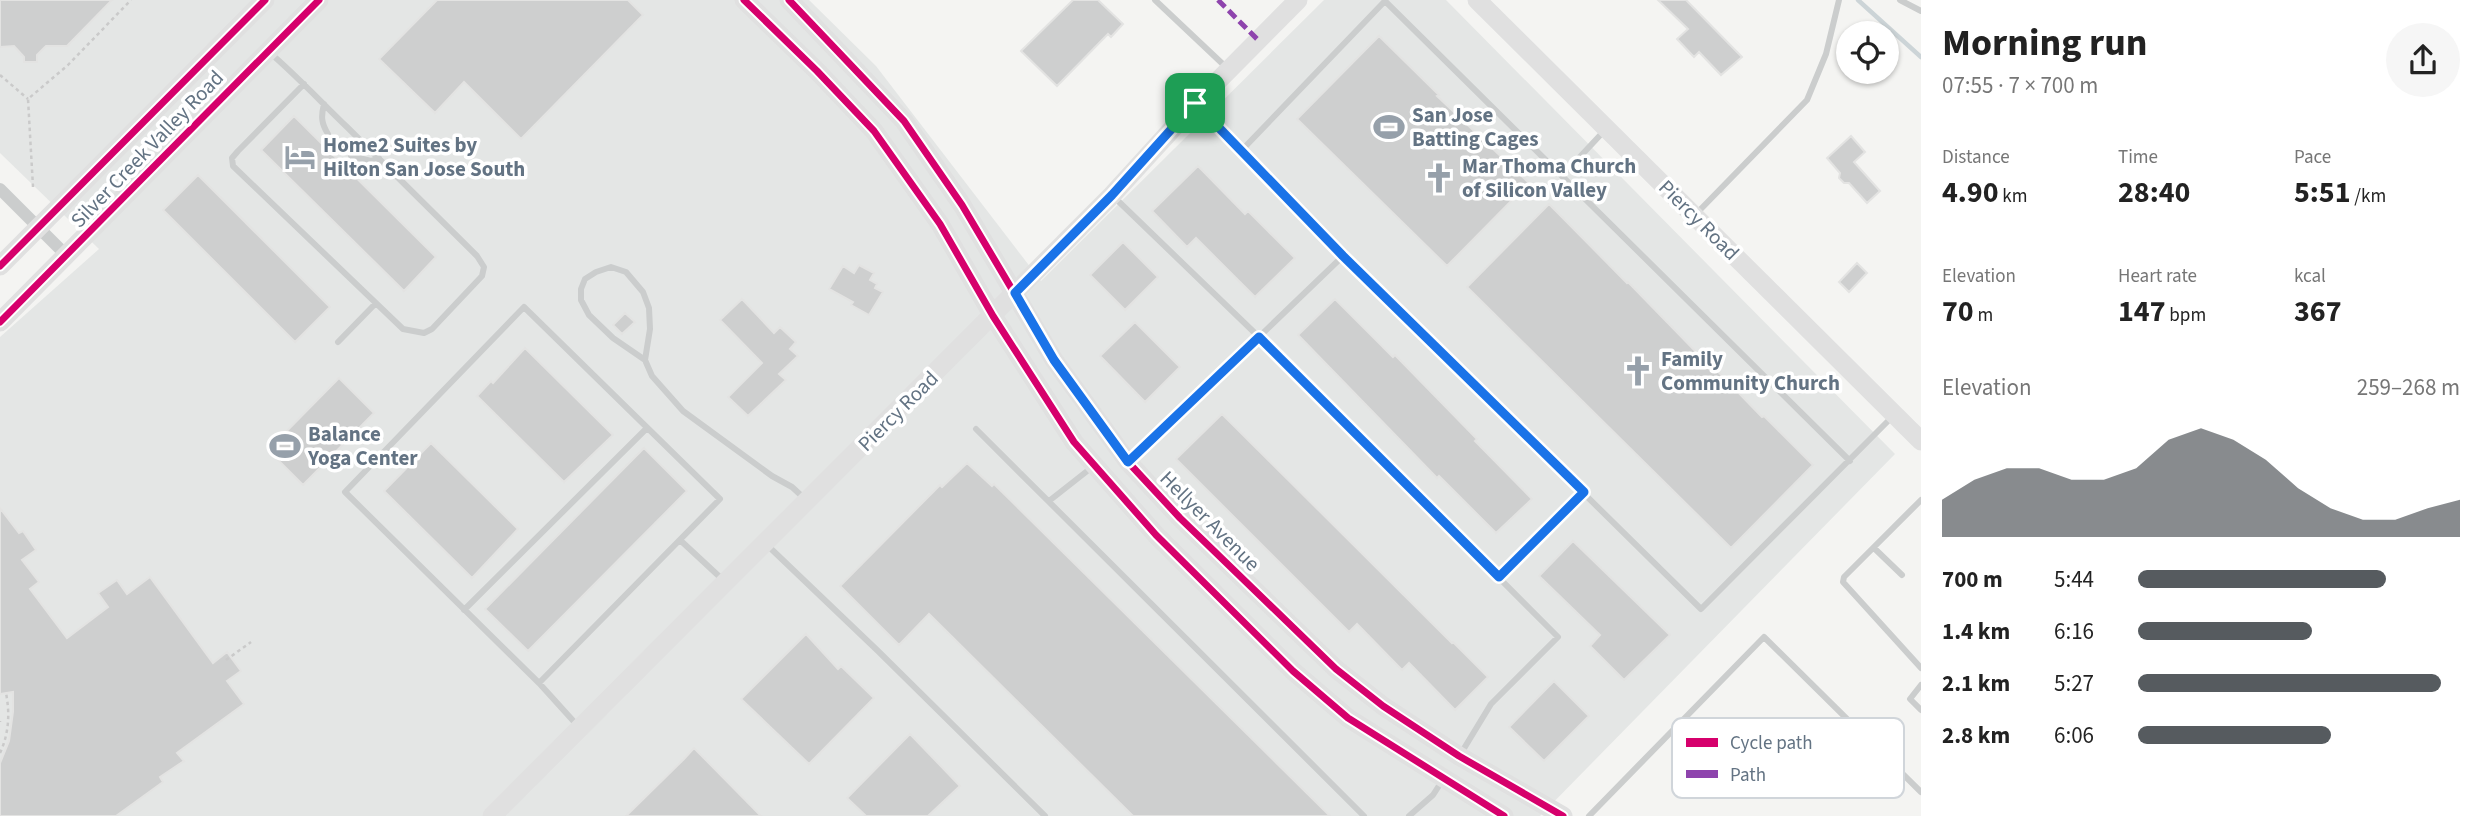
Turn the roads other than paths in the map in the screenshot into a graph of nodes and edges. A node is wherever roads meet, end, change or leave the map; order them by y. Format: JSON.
{"nodes":[{"id":1,"x":265,"y":0,"type":"edge"},
{"id":2,"x":319,"y":0,"type":"edge"},
{"id":3,"x":744,"y":0,"type":"edge"},
{"id":4,"x":789,"y":0,"type":"edge"},
{"id":5,"x":1155,"y":0,"type":"edge"},
{"id":6,"x":1298,"y":0,"type":"edge"},
{"id":7,"x":1477,"y":0,"type":"edge"},
{"id":8,"x":1839,"y":0,"type":"edge"},
{"id":9,"x":1900,"y":0,"type":"edge"},
{"id":10,"x":1921,"y":10,"type":"edge"},
{"id":11,"x":268,"y":51,"type":"junction"},
{"id":12,"x":1229,"y":69,"type":"junction"},
{"id":13,"x":304,"y":84,"type":"junction"},
{"id":14,"x":1195,"y":103,"type":"junction"},
{"id":15,"x":324,"y":104,"type":"junction"},
{"id":16,"x":1607,"y":128,"type":"junction"},
{"id":17,"x":328,"y":134,"type":"dead end"},
{"id":18,"x":1241,"y":151,"type":"junction"},
{"id":19,"x":351,"y":156,"type":"dead end"},
{"id":20,"x":379,"y":159,"type":"junction"},
{"id":21,"x":1562,"y":176,"type":"junction"},
{"id":22,"x":0,"y":189,"type":"edge"},
{"id":23,"x":1112,"y":195,"type":"junction"},
{"id":24,"x":1695,"y":216,"type":"junction"},
{"id":25,"x":39,"y":227,"type":"junction"},
{"id":26,"x":67,"y":256,"type":"junction"},
{"id":27,"x":1343,"y":256,"type":"junction"},
{"id":28,"x":0,"y":265,"type":"edge"},
{"id":29,"x":1015,"y":293,"type":"junction"},
{"id":30,"x":376,"y":303,"type":"junction"},
{"id":31,"x":993,"y":316,"type":"junction"},
{"id":32,"x":0,"y":322,"type":"edge"},
{"id":33,"x":1259,"y":337,"type":"junction"},
{"id":34,"x":338,"y":342,"type":"dead end"},
{"id":35,"x":645,"y":360,"type":"junction"},
{"id":36,"x":1894,"y":415,"type":"junction"},
{"id":37,"x":648,"y":428,"type":"junction"},
{"id":38,"x":976,"y":429,"type":"dead end"},
{"id":39,"x":1921,"y":441,"type":"edge"},
{"id":40,"x":1850,"y":461,"type":"junction"},
{"id":41,"x":1128,"y":462,"type":"junction"},
{"id":42,"x":1094,"y":465,"type":"junction"},
{"id":43,"x":1584,"y":492,"type":"junction"},
{"id":44,"x":1921,"y":500,"type":"edge"},
{"id":45,"x":1048,"y":501,"type":"junction"},
{"id":46,"x":807,"y":502,"type":"junction"},
{"id":47,"x":680,"y":540,"type":"junction"},
{"id":48,"x":765,"y":544,"type":"junction"},
{"id":49,"x":1874,"y":548,"type":"junction"},
{"id":50,"x":1902,"y":575,"type":"dead end"},
{"id":51,"x":1499,"y":577,"type":"junction"},
{"id":52,"x":726,"y":583,"type":"junction"},
{"id":53,"x":464,"y":610,"type":"junction"},
{"id":54,"x":1921,"y":668,"type":"edge"},
{"id":55,"x":539,"y":683,"type":"junction"},
{"id":56,"x":1921,"y":685,"type":"edge"},
{"id":57,"x":1921,"y":710,"type":"edge"},
{"id":58,"x":1685,"y":718,"type":"edge"},
{"id":59,"x":1846,"y":718,"type":"edge"},
{"id":60,"x":581,"y":729,"type":"junction"},
{"id":61,"x":1672,"y":731,"type":"edge"},
{"id":62,"x":1459,"y":756,"type":"junction"},
{"id":63,"x":1904,"y":775,"type":"edge"},
{"id":64,"x":1443,"y":780,"type":"junction"},
{"id":65,"x":1921,"y":792,"type":"edge"},
{"id":66,"x":492,"y":816,"type":"edge"},
{"id":67,"x":1045,"y":816,"type":"edge"},
{"id":68,"x":1364,"y":816,"type":"edge"},
{"id":69,"x":1409,"y":816,"type":"edge"},
{"id":70,"x":1504,"y":816,"type":"edge"},
{"id":71,"x":1563,"y":816,"type":"edge"},
{"id":72,"x":1589,"y":816,"type":"edge"}],
"edges":[{"from":1,"to":25,"type":"main road","name":"Silver Creek Valley Road"},
{"from":2,"to":11,"type":"main road","name":"Silver Creek Valley Road"},
{"from":3,"to":31,"type":"main road"},
{"from":4,"to":29,"type":"main road","name":"Hellyer Avenue"},
{"from":5,"to":12,"type":"lane"},
{"from":6,"to":12,"type":"main road","name":"Piercy Road"},
{"from":7,"to":16,"type":"main road","name":"Piercy Road"},
{"from":8,"to":24,"type":"lane"},
{"from":9,"to":10,"type":"lane"},
{"from":11,"to":13,"type":"lane"},
{"from":11,"to":26,"type":"main road","name":"Silver Creek Valley Road"},
{"from":12,"to":14,"type":"main road","name":"Piercy Road"},
{"from":13,"to":15,"type":"lane"},
{"from":13,"to":30,"type":"lane"},
{"from":14,"to":18,"type":"lane"},
{"from":14,"to":23,"type":"main road","name":"Piercy Road"},
{"from":15,"to":17,"type":"lane"},
{"from":15,"to":20,"type":"lane"},
{"from":16,"to":21,"type":"lane"},
{"from":16,"to":24,"type":"main road","name":"Piercy Road"},
{"from":18,"to":21,"type":"lane"},
{"from":18,"to":27,"type":"lane"},
{"from":19,"to":20,"type":"lane"},
{"from":20,"to":30,"type":"lane"},
{"from":21,"to":40,"type":"lane"},
{"from":22,"to":25,"type":"street"},
{"from":23,"to":29,"type":"main road","name":"Piercy Road"},
{"from":23,"to":33,"type":"lane"},
{"from":24,"to":36,"type":"main road","name":"Piercy Road"},
{"from":25,"to":26,"type":"street"},
{"from":25,"to":28,"type":"main road","name":"Silver Creek Valley Road"},
{"from":26,"to":32,"type":"main road","name":"Silver Creek Valley Road"},
{"from":27,"to":33,"type":"lane"},
{"from":27,"to":43,"type":"lane"},
{"from":29,"to":31,"type":"main road","name":"Piercy Road"},
{"from":29,"to":41,"type":"main road","name":"Hellyer Avenue"},
{"from":30,"to":34,"type":"lane"},
{"from":31,"to":42,"type":"main road"},
{"from":31,"to":46,"type":"main road","name":"Piercy Road"},
{"from":33,"to":41,"type":"lane"},
{"from":33,"to":51,"type":"lane"},
{"from":35,"to":35,"type":"lane"},
{"from":35,"to":46,"type":"lane"},
{"from":36,"to":39,"type":"main road","name":"Piercy Road"},
{"from":36,"to":40,"type":"lane"},
{"from":37,"to":47,"type":"lane"},
{"from":37,"to":53,"type":"lane"},
{"from":37,"to":53,"type":"lane"},
{"from":38,"to":45,"type":"lane"},
{"from":40,"to":43,"type":"lane"},
{"from":41,"to":62,"type":"main road","name":"Hellyer Avenue"},
{"from":42,"to":45,"type":"lane"},
{"from":42,"to":64,"type":"main road"},
{"from":43,"to":51,"type":"lane"},
{"from":44,"to":49,"type":"lane"},
{"from":45,"to":68,"type":"lane"},
{"from":46,"to":48,"type":"main road","name":"Piercy Road"},
{"from":47,"to":52,"type":"lane"},
{"from":47,"to":55,"type":"lane"},
{"from":48,"to":52,"type":"main road","name":"Piercy Road"},
{"from":48,"to":67,"type":"lane"},
{"from":49,"to":50,"type":"lane"},
{"from":49,"to":54,"type":"lane"},
{"from":51,"to":62,"type":"lane"},
{"from":52,"to":60,"type":"main road","name":"Piercy Road"},
{"from":53,"to":55,"type":"lane"},
{"from":55,"to":60,"type":"lane"},
{"from":56,"to":57,"type":"lane"},
{"from":58,"to":59,"type":"lane"},
{"from":60,"to":66,"type":"main road","name":"Piercy Road"},
{"from":61,"to":72,"type":"lane"},
{"from":62,"to":64,"type":"main road"},
{"from":62,"to":71,"type":"main road","name":"Hellyer Avenue"},
{"from":63,"to":65,"type":"lane"},
{"from":64,"to":69,"type":"lane"},
{"from":64,"to":70,"type":"main road"}]}
